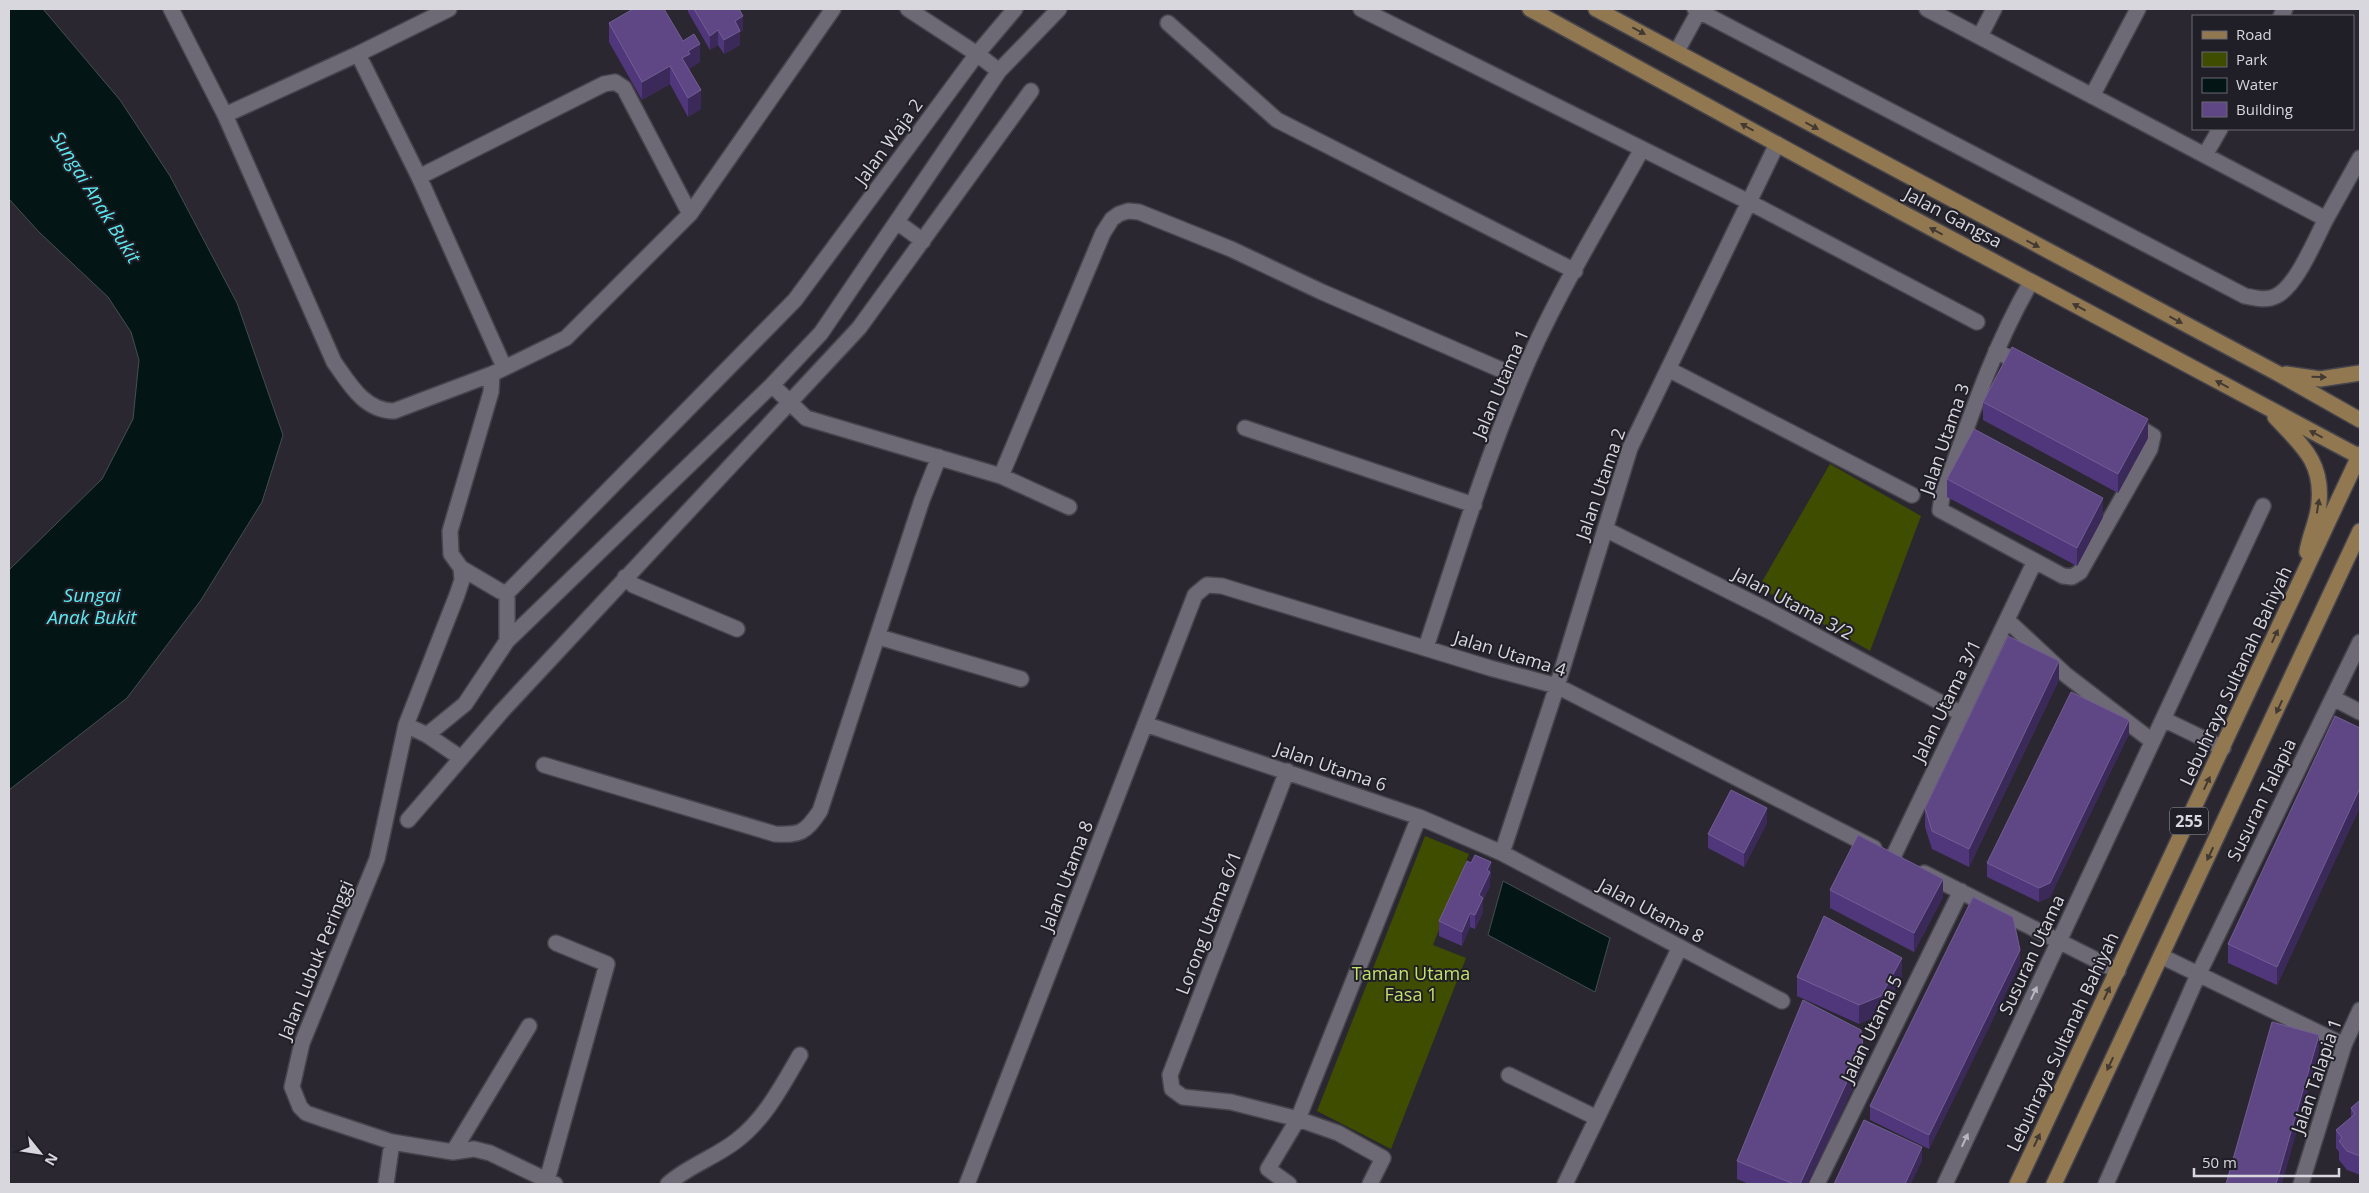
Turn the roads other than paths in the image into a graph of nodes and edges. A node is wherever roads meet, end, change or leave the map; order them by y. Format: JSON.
{"nodes":[{"id":1,"x":171,"y":9,"type":"edge"},
{"id":2,"x":449,"y":9,"type":"edge"},
{"id":3,"x":833,"y":9,"type":"edge"},
{"id":4,"x":908,"y":9,"type":"edge"},
{"id":5,"x":1015,"y":9,"type":"edge"},
{"id":6,"x":1059,"y":9,"type":"edge"},
{"id":7,"x":1361,"y":9,"type":"edge"},
{"id":8,"x":1530,"y":9,"type":"edge"},
{"id":9,"x":1596,"y":9,"type":"edge"},
{"id":10,"x":1698,"y":9,"type":"edge"},
{"id":11,"x":1927,"y":9,"type":"edge"},
{"id":12,"x":1994,"y":9,"type":"edge"},
{"id":13,"x":2138,"y":9,"type":"edge"},
{"id":14,"x":1168,"y":23,"type":"dead end"},
{"id":15,"x":1980,"y":36,"type":"junction"},
{"id":16,"x":1677,"y":51,"type":"junction"},
{"id":17,"x":358,"y":54,"type":"junction"},
{"id":18,"x":977,"y":54,"type":"junction"},
{"id":19,"x":999,"y":71,"type":"junction"},
{"id":20,"x":1031,"y":91,"type":"dead end"},
{"id":21,"x":2092,"y":96,"type":"junction"},
{"id":22,"x":224,"y":114,"type":"junction"},
{"id":23,"x":2219,"y":130,"type":"edge"},
{"id":24,"x":1777,"y":144,"type":"junction"},
{"id":25,"x":1642,"y":149,"type":"junction"},
{"id":26,"x":2206,"y":155,"type":"junction"},
{"id":27,"x":2360,"y":158,"type":"edge"},
{"id":28,"x":419,"y":177,"type":"junction"},
{"id":29,"x":1749,"y":202,"type":"junction"},
{"id":30,"x":690,"y":214,"type":"junction"},
{"id":31,"x":2326,"y":220,"type":"junction"},
{"id":32,"x":897,"y":222,"type":"junction"},
{"id":33,"x":923,"y":241,"type":"junction"},
{"id":34,"x":1575,"y":271,"type":"junction"},
{"id":35,"x":2031,"y":282,"type":"junction"},
{"id":36,"x":1977,"y":322,"type":"dead end"},
{"id":37,"x":1996,"y":351,"type":"junction"},
{"id":38,"x":1668,"y":369,"type":"junction"},
{"id":39,"x":498,"y":371,"type":"junction"},
{"id":40,"x":2277,"y":373,"type":"junction"},
{"id":41,"x":2040,"y":374,"type":"edge"},
{"id":42,"x":2360,"y":374,"type":"edge"},
{"id":43,"x":1520,"y":378,"type":"junction"},
{"id":44,"x":772,"y":385,"type":"junction"},
{"id":45,"x":790,"y":403,"type":"junction"},
{"id":46,"x":2265,"y":407,"type":"junction"},
{"id":47,"x":2118,"y":415,"type":"edge"},
{"id":48,"x":2360,"y":420,"type":"edge"},
{"id":49,"x":1245,"y":428,"type":"dead end"},
{"id":50,"x":2360,"y":456,"type":"edge"},
{"id":51,"x":939,"y":457,"type":"junction"},
{"id":52,"x":1001,"y":476,"type":"junction"},
{"id":53,"x":1912,"y":495,"type":"dead end"},
{"id":54,"x":1474,"y":505,"type":"junction"},
{"id":55,"x":1069,"y":506,"type":"dead end"},
{"id":56,"x":2263,"y":506,"type":"dead end"},
{"id":57,"x":1605,"y":529,"type":"junction"},
{"id":58,"x":2360,"y":531,"type":"edge"},
{"id":59,"x":2360,"y":548,"type":"edge"},
{"id":60,"x":2035,"y":561,"type":"junction"},
{"id":61,"x":2344,"y":567,"type":"junction"},
{"id":62,"x":461,"y":568,"type":"junction"},
{"id":63,"x":2306,"y":571,"type":"junction"},
{"id":64,"x":625,"y":577,"type":"junction"},
{"id":65,"x":1207,"y":585,"type":"joint"},
{"id":66,"x":507,"y":593,"type":"junction"},
{"id":67,"x":2007,"y":620,"type":"junction"},
{"id":68,"x":736,"y":629,"type":"dead end"},
{"id":69,"x":879,"y":637,"type":"junction"},
{"id":70,"x":507,"y":641,"type":"junction"},
{"id":71,"x":2360,"y":642,"type":"edge"},
{"id":72,"x":1426,"y":647,"type":"junction"},
{"id":73,"x":1021,"y":679,"type":"dead end"},
{"id":74,"x":1557,"y":686,"type":"junction"},
{"id":75,"x":2333,"y":698,"type":"junction"},
{"id":76,"x":2360,"y":712,"type":"edge"},
{"id":77,"x":1962,"y":714,"type":"junction"},
{"id":78,"x":2162,"y":720,"type":"junction"},
{"id":79,"x":1145,"y":724,"type":"junction"},
{"id":80,"x":406,"y":725,"type":"junction"},
{"id":81,"x":427,"y":735,"type":"junction"},
{"id":82,"x":2152,"y":741,"type":"junction"},
{"id":83,"x":2223,"y":748,"type":"junction"},
{"id":84,"x":461,"y":758,"type":"junction"},
{"id":85,"x":544,"y":765,"type":"dead end"},
{"id":86,"x":1287,"y":771,"type":"junction"},
{"id":87,"x":1419,"y":817,"type":"junction"},
{"id":88,"x":408,"y":820,"type":"dead end"},
{"id":89,"x":1502,"y":853,"type":"junction"},
{"id":90,"x":1893,"y":857,"type":"junction"},
{"id":91,"x":1961,"y":891,"type":"junction"},
{"id":92,"x":2059,"y":941,"type":"junction"},
{"id":93,"x":556,"y":943,"type":"dead end"},
{"id":94,"x":1680,"y":947,"type":"junction"},
{"id":95,"x":2161,"y":956,"type":"junction"},
{"id":96,"x":2118,"y":971,"type":"junction"},
{"id":97,"x":2198,"y":974,"type":"junction"},
{"id":98,"x":1782,"y":1002,"type":"dead end"},
{"id":99,"x":2360,"y":1010,"type":"edge"},
{"id":100,"x":529,"y":1026,"type":"dead end"},
{"id":101,"x":2344,"y":1045,"type":"junction"},
{"id":102,"x":800,"y":1055,"type":"dead end"},
{"id":103,"x":1509,"y":1075,"type":"dead end"},
{"id":104,"x":1597,"y":1118,"type":"junction"},
{"id":105,"x":1298,"y":1119,"type":"junction"},
{"id":106,"x":392,"y":1142,"type":"junction"},
{"id":107,"x":453,"y":1152,"type":"junction"},
{"id":108,"x":551,"y":1182,"type":"edge"},
{"id":109,"x":386,"y":1184,"type":"edge"},
{"id":110,"x":668,"y":1184,"type":"edge"},
{"id":111,"x":967,"y":1184,"type":"edge"},
{"id":112,"x":1289,"y":1184,"type":"edge"},
{"id":113,"x":1370,"y":1184,"type":"edge"},
{"id":114,"x":1565,"y":1184,"type":"edge"},
{"id":115,"x":1817,"y":1184,"type":"edge"},
{"id":116,"x":1945,"y":1184,"type":"edge"},
{"id":117,"x":2017,"y":1184,"type":"edge"},
{"id":118,"x":2054,"y":1184,"type":"edge"},
{"id":119,"x":2106,"y":1184,"type":"edge"},
{"id":120,"x":2301,"y":1184,"type":"edge"}],
"edges":[{"from":1,"to":22,"type":"street"},
{"from":2,"to":17,"type":"street"},
{"from":3,"to":30,"type":"street"},
{"from":4,"to":18,"type":"street"},
{"from":5,"to":18,"type":"street","name":"Jalan Waja 2"},
{"from":6,"to":19,"type":"street"},
{"from":7,"to":25,"type":"street"},
{"from":24,"to":8,"type":"main road","name":"Jalan Gangsa","one_way":true},
{"from":9,"to":16,"type":"main road","name":"Jalan Gangsa","one_way":true},
{"from":10,"to":16,"type":"street"},
{"from":10,"to":31,"type":"street"},
{"from":11,"to":15,"type":"street"},
{"from":12,"to":15,"type":"street"},
{"from":13,"to":21,"type":"street"},
{"from":14,"to":34,"type":"street"},
{"from":15,"to":21,"type":"street"},
{"from":16,"to":40,"type":"main road","name":"Jalan Gangsa","one_way":true},
{"from":17,"to":22,"type":"street"},
{"from":17,"to":28,"type":"street"},
{"from":18,"to":19,"type":"street"},
{"from":18,"to":66,"type":"street","name":"Jalan Waja 2"},
{"from":19,"to":32,"type":"street"},
{"from":20,"to":33,"type":"street"},
{"from":21,"to":26,"type":"street"},
{"from":22,"to":39,"type":"street"},
{"from":23,"to":26,"type":"street"},
{"from":24,"to":29,"type":"street","name":"Jalan Utama 2"},
{"from":35,"to":24,"type":"main road","name":"Jalan Gangsa","one_way":true},
{"from":25,"to":29,"type":"street"},
{"from":25,"to":34,"type":"street","name":"Jalan Utama 1"},
{"from":26,"to":31,"type":"street"},
{"from":27,"to":31,"type":"street"},
{"from":28,"to":30,"type":"street"},
{"from":28,"to":39,"type":"street"},
{"from":29,"to":36,"type":"street"},
{"from":29,"to":38,"type":"street","name":"Jalan Utama 2"},
{"from":30,"to":39,"type":"street"},
{"from":32,"to":33,"type":"street"},
{"from":32,"to":44,"type":"street"},
{"from":33,"to":45,"type":"street"},
{"from":34,"to":43,"type":"street","name":"Jalan Utama 1"},
{"from":35,"to":37,"type":"street","name":"Jalan Utama 3"},
{"from":46,"to":35,"type":"main road","name":"Jalan Gangsa","one_way":true},
{"from":37,"to":41,"type":"street"},
{"from":37,"to":60,"type":"street","name":"Jalan Utama 3"},
{"from":38,"to":53,"type":"street","name":"Jalan Utama 3"},
{"from":38,"to":57,"type":"street","name":"Jalan Utama 2"},
{"from":39,"to":62,"type":"street"},
{"from":40,"to":42,"type":"main road","one_way":true},
{"from":40,"to":48,"type":"main road","name":"Jalan Gangsa"},
{"from":43,"to":52,"type":"street"},
{"from":43,"to":54,"type":"street","name":"Jalan Utama 1"},
{"from":44,"to":45,"type":"street"},
{"from":44,"to":70,"type":"street"},
{"from":45,"to":51,"type":"street"},
{"from":45,"to":64,"type":"street"},
{"from":50,"to":46,"type":"main road","name":"Jalan Gangsa","one_way":true},
{"from":63,"to":46,"type":"main road","one_way":true},
{"from":47,"to":60,"type":"street","name":"Jalan Utama 3"},
{"from":49,"to":54,"type":"street"},
{"from":50,"to":63,"type":"main road","name":"Lebuhraya Sultanah Bahiyah","number":"255"},
{"from":51,"to":52,"type":"street"},
{"from":51,"to":69,"type":"street"},
{"from":52,"to":55,"type":"street"},
{"from":54,"to":72,"type":"street","name":"Jalan Utama 1"},
{"from":56,"to":78,"type":"street","name":"Susuran Utama"},
{"from":57,"to":74,"type":"street","name":"Jalan Utama 2"},
{"from":57,"to":77,"type":"street","name":"Jalan Utama 3/2"},
{"from":58,"to":61,"type":"main road","number":"255"},
{"from":59,"to":61,"type":"main road"},
{"from":60,"to":67,"type":"street","name":"Jalan Utama 3/1"},
{"from":61,"to":95,"type":"main road","number":"255","one_way":true},
{"from":62,"to":66,"type":"street"},
{"from":62,"to":80,"type":"street","name":"Jalan Lubuk Peringgi"},
{"from":83,"to":63,"type":"main road","name":"Lebuhraya Sultanah Bahiyah","number":"255","one_way":true},
{"from":64,"to":68,"type":"street"},
{"from":64,"to":84,"type":"street"},
{"from":65,"to":72,"type":"street","name":"Jalan Utama 4"},
{"from":65,"to":79,"type":"street","name":"Jalan Utama 8"},
{"from":66,"to":70,"type":"street"},
{"from":67,"to":77,"type":"street","name":"Jalan Utama 3/1"},
{"from":67,"to":82,"type":"street"},
{"from":69,"to":73,"type":"street"},
{"from":69,"to":85,"type":"street"},
{"from":70,"to":81,"type":"street"},
{"from":71,"to":75,"type":"street","name":"Susuran Talapia"},
{"from":72,"to":74,"type":"street","name":"Jalan Utama 4"},
{"from":74,"to":89,"type":"street","name":"Jalan Utama 2"},
{"from":74,"to":90,"type":"street","name":"Jalan Utama 4"},
{"from":75,"to":76,"type":"street"},
{"from":75,"to":97,"type":"street","name":"Susuran Talapia"},
{"from":77,"to":90,"type":"street","name":"Jalan Utama 3/1"},
{"from":78,"to":82,"type":"street","name":"Susuran Utama"},
{"from":78,"to":83,"type":"street"},
{"from":79,"to":86,"type":"street","name":"Jalan Utama 6"},
{"from":79,"to":111,"type":"street","name":"Jalan Utama 8"},
{"from":80,"to":81,"type":"street"},
{"from":80,"to":106,"type":"street","name":"Jalan Lubuk Peringgi"},
{"from":81,"to":84,"type":"street"},
{"from":82,"to":92,"type":"street","name":"Susuran Utama"},
{"from":96,"to":83,"type":"main road","name":"Lebuhraya Sultanah Bahiyah","number":"255","one_way":true},
{"from":84,"to":88,"type":"street"},
{"from":86,"to":87,"type":"street","name":"Jalan Utama 6"},
{"from":86,"to":105,"type":"street","name":"Lorong Utama 6/1"},
{"from":87,"to":89,"type":"street","name":"Jalan Utama 6"},
{"from":87,"to":105,"type":"street"},
{"from":89,"to":94,"type":"street","name":"Jalan Utama 8"},
{"from":90,"to":91,"type":"street","name":"Jalan Utama 4"},
{"from":91,"to":92,"type":"street","name":"Jalan Utama 4"},
{"from":91,"to":115,"type":"street","name":"Jalan Utama 5"},
{"from":92,"to":96,"type":"street","name":"Jalan Utama 4"},
{"from":116,"to":92,"type":"street","name":"Susuran Utama","one_way":true},
{"from":93,"to":108,"type":"street"},
{"from":94,"to":98,"type":"street","name":"Jalan Utama 8"},
{"from":94,"to":104,"type":"street"},
{"from":95,"to":97,"type":"street"},
{"from":95,"to":118,"type":"main road","number":"255","one_way":true},
{"from":117,"to":96,"type":"main road","name":"Lebuhraya Sultanah Bahiyah","number":"255","one_way":true},
{"from":97,"to":101,"type":"street"},
{"from":97,"to":119,"type":"street","name":"Susuran Talapia"},
{"from":99,"to":101,"type":"street","name":"Jalan Talapia 1"},
{"from":100,"to":107,"type":"street"},
{"from":101,"to":120,"type":"street","name":"Jalan Talapia 1"},
{"from":102,"to":110,"type":"street"},
{"from":103,"to":104,"type":"street"},
{"from":104,"to":114,"type":"street"},
{"from":105,"to":112,"type":"street"},
{"from":105,"to":113,"type":"street"},
{"from":106,"to":107,"type":"street","name":"Jalan Lubuk Peringgi"},
{"from":106,"to":109,"type":"street"},
{"from":107,"to":108,"type":"street","name":"Jalan Lubuk Peringgi"}]}
